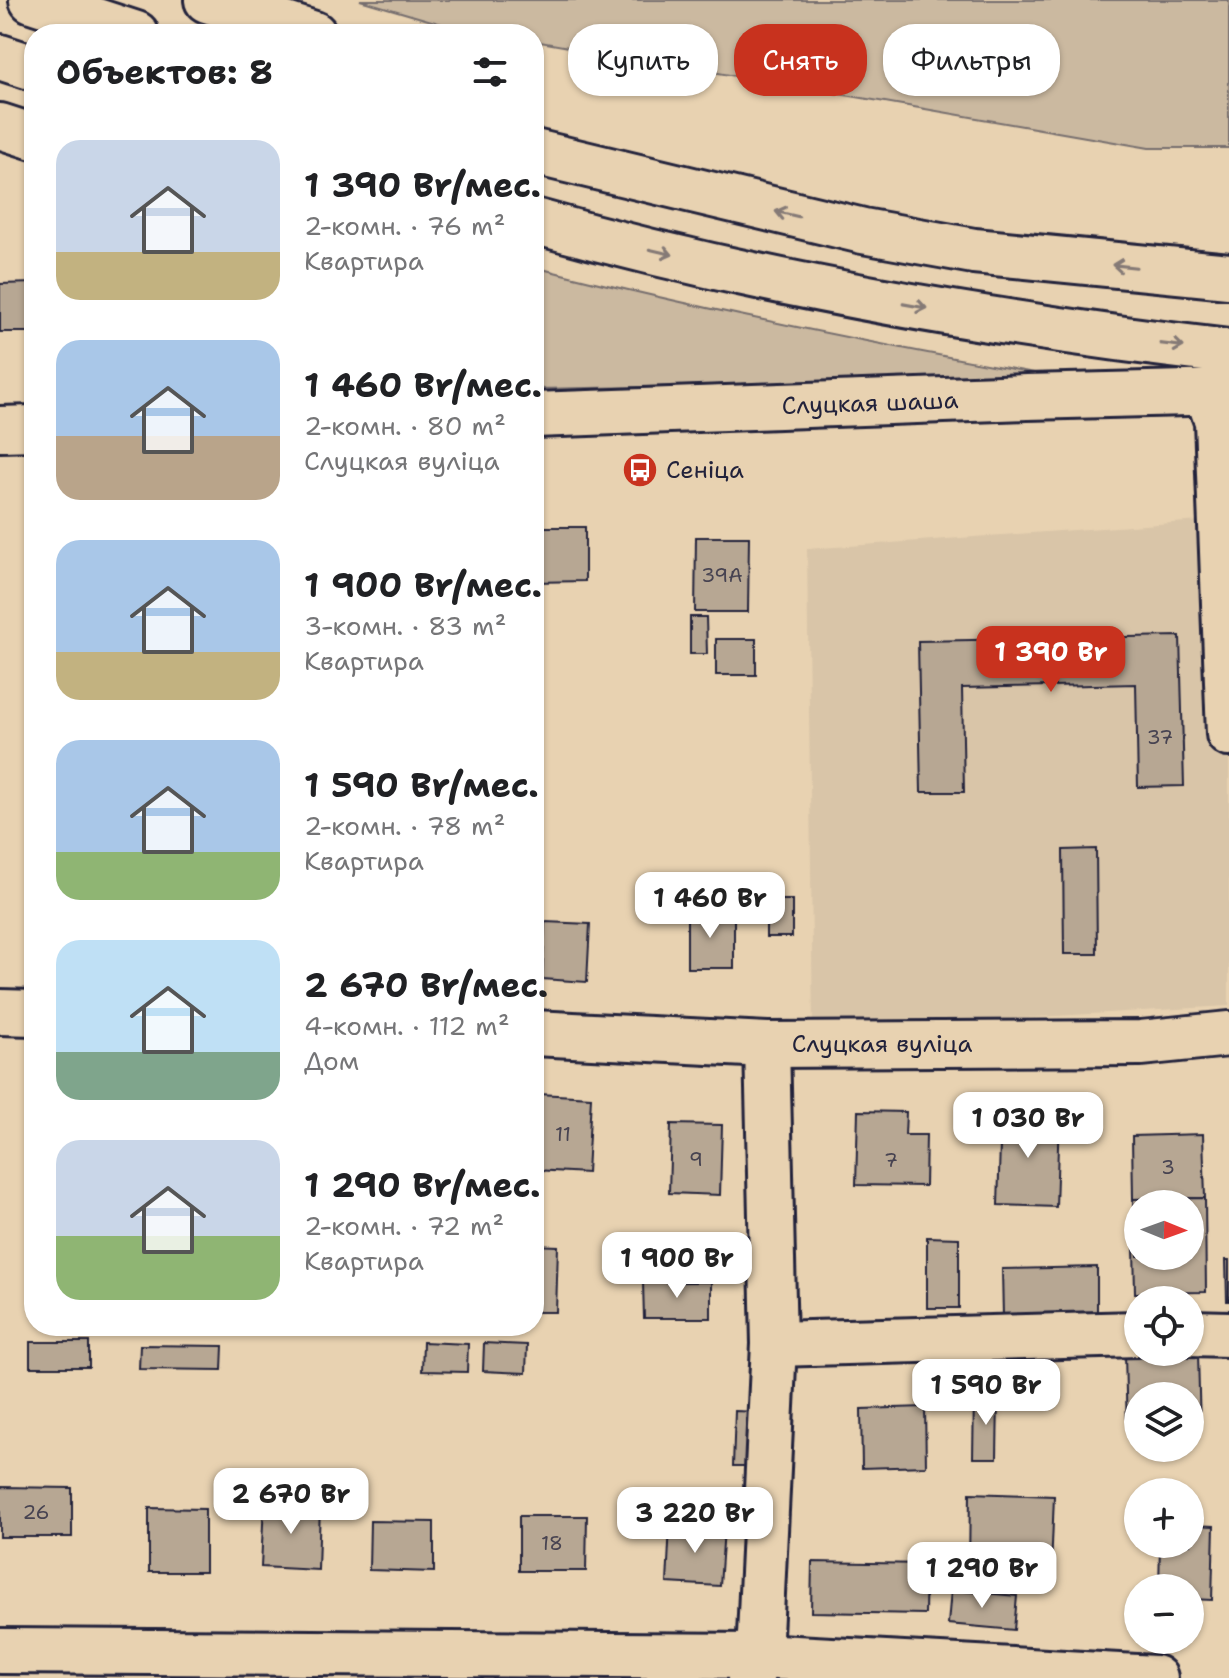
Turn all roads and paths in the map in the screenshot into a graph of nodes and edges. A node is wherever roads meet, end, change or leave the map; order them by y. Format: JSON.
{"nodes":[{"id":1,"x":32,"y":0,"type":"edge"},
{"id":2,"x":207,"y":0,"type":"edge"},
{"id":3,"x":105,"y":24,"type":"edge"},
{"id":4,"x":283,"y":24,"type":"edge"},
{"id":5,"x":0,"y":57,"type":"edge"},
{"id":6,"x":24,"y":65,"type":"edge"},
{"id":7,"x":0,"y":126,"type":"edge"},
{"id":8,"x":544,"y":127,"type":"edge"},
{"id":9,"x":24,"y":134,"type":"edge"},
{"id":10,"x":544,"y":155,"type":"edge"},
{"id":11,"x":687,"y":191,"type":"junction"},
{"id":12,"x":544,"y":224,"type":"edge"},
{"id":13,"x":1229,"y":276,"type":"edge"},
{"id":14,"x":1229,"y":352,"type":"edge"},
{"id":15,"x":1218,"y":392,"type":"edge"},
{"id":16,"x":544,"y":415,"type":"edge"},
{"id":17,"x":24,"y":428,"type":"edge"},
{"id":18,"x":0,"y":429,"type":"edge"},
{"id":19,"x":1223,"y":453,"type":"edge"},
{"id":20,"x":1229,"y":734,"type":"edge"},
{"id":21,"x":0,"y":1012,"type":"edge"},
{"id":22,"x":24,"y":1013,"type":"edge"},
{"id":23,"x":544,"y":1034,"type":"edge"},
{"id":24,"x":1229,"y":1034,"type":"edge"},
{"id":25,"x":767,"y":1045,"type":"junction"},
{"id":26,"x":1204,"y":1333,"type":"edge"},
{"id":27,"x":1124,"y":1334,"type":"edge"},
{"id":28,"x":1229,"y":1334,"type":"edge"},
{"id":29,"x":774,"y":1344,"type":"junction"},
{"id":30,"x":0,"y":1651,"type":"edge"},
{"id":31,"x":755,"y":1667,"type":"edge"},
{"id":32,"x":1155,"y":1678,"type":"edge"}],
"edges":[{"from":1,"to":3,"type":"main road"},
{"from":2,"to":4,"type":"main road"},
{"from":5,"to":6,"type":"main road"},
{"from":7,"to":9,"type":"main road"},
{"from":8,"to":11,"type":"main road"},
{"from":10,"to":11,"type":"main road"},
{"from":13,"to":11,"type":"main road","one_way":true},
{"from":12,"to":14,"type":"main road","one_way":true},
{"from":15,"to":16,"type":"main road","name":"Слуцкая шаша"},
{"from":15,"to":19,"type":"main road"},
{"from":17,"to":18,"type":"main road"},
{"from":19,"to":20,"type":"main road"},
{"from":21,"to":22,"type":"main road"},
{"from":23,"to":25,"type":"main road","name":"Слуцкая вуліца"},
{"from":24,"to":25,"type":"main road","name":"Слуцкая вуліца"},
{"from":25,"to":29,"type":"main road"},
{"from":26,"to":28,"type":"main road"},
{"from":27,"to":29,"type":"main road"},
{"from":29,"to":31,"type":"main road"},
{"from":30,"to":31,"type":"main road"},
{"from":31,"to":32,"type":"main road"}]}
